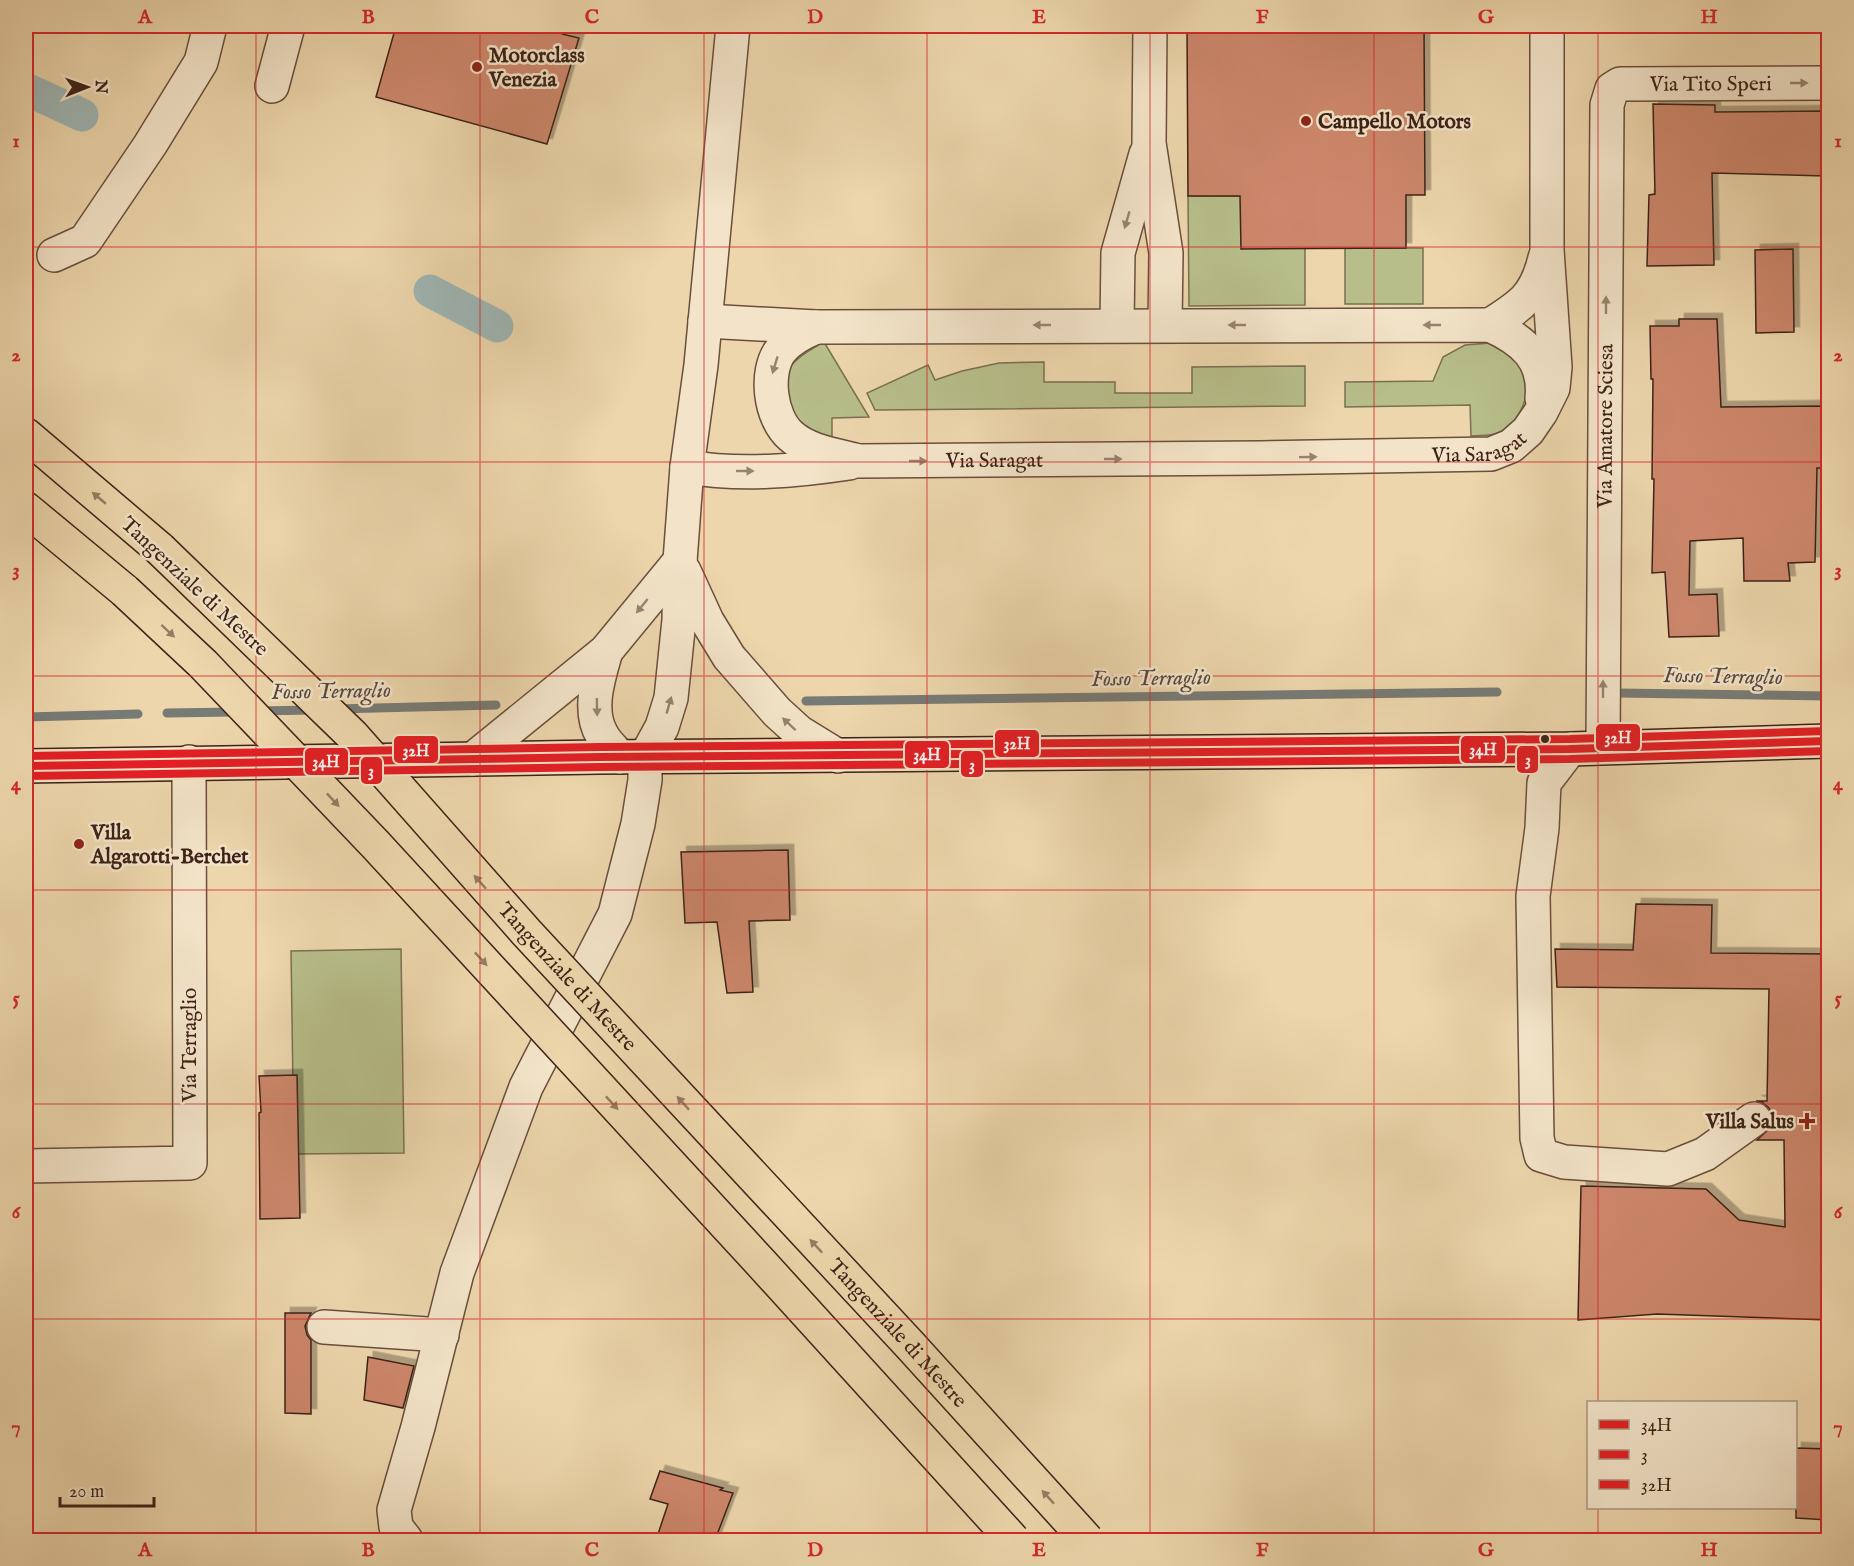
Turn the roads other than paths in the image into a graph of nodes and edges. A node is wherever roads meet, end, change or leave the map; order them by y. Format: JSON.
{"nodes":[{"id":1,"x":210,"y":26,"type":"edge"},
{"id":2,"x":288,"y":26,"type":"edge"},
{"id":3,"x":732,"y":26,"type":"edge"},
{"id":4,"x":1150,"y":26,"type":"edge"},
{"id":5,"x":1547,"y":26,"type":"edge"},
{"id":6,"x":1828,"y":83,"type":"edge"},
{"id":7,"x":272,"y":86,"type":"dead end"},
{"id":8,"x":1607,"y":105,"type":"joint"},
{"id":9,"x":1149,"y":143,"type":"junction"},
{"id":10,"x":1547,"y":250,"type":"junction"},
{"id":11,"x":54,"y":255,"type":"dead end"},
{"id":12,"x":705,"y":321,"type":"junction"},
{"id":13,"x":1117,"y":325,"type":"junction"},
{"id":14,"x":1165,"y":325,"type":"junction"},
{"id":15,"x":1490,"y":326,"type":"junction"},
{"id":16,"x":816,"y":327,"type":"junction"},
{"id":17,"x":1541,"y":412,"type":"junction"},
{"id":18,"x":26,"y":435,"type":"edge"},
{"id":19,"x":860,"y":461,"type":"junction"},
{"id":20,"x":687,"y":467,"type":"junction"},
{"id":21,"x":26,"y":509,"type":"edge"},
{"id":22,"x":680,"y":561,"type":"junction"},
{"id":23,"x":606,"y":651,"type":"junction"},
{"id":24,"x":1828,"y":741,"type":"edge"},
{"id":25,"x":1603,"y":747,"type":"junction"},
{"id":26,"x":1570,"y":749,"type":"junction"},
{"id":27,"x":838,"y":756,"type":"junction"},
{"id":28,"x":633,"y":758,"type":"junction"},
{"id":29,"x":473,"y":759,"type":"junction"},
{"id":30,"x":189,"y":762,"type":"junction"},
{"id":31,"x":26,"y":766,"type":"edge"},
{"id":32,"x":1754,"y":1119,"type":"dead end"},
{"id":33,"x":26,"y":1166,"type":"edge"},
{"id":34,"x":324,"y":1327,"type":"dead end"},
{"id":35,"x":442,"y":1335,"type":"junction"},
{"id":36,"x":406,"y":1540,"type":"edge"},
{"id":37,"x":1013,"y":1540,"type":"edge"},
{"id":38,"x":1087,"y":1540,"type":"edge"}],
"edges":[{"from":1,"to":11,"type":"street"},
{"from":2,"to":7,"type":"street"},
{"from":3,"to":12,"type":"street"},
{"from":4,"to":9,"type":"street"},
{"from":5,"to":10,"type":"street"},
{"from":8,"to":6,"type":"street","name":"Via Tito Speri","one_way":true},
{"from":25,"to":8,"type":"street","name":"Via Amatore Sciesa","one_way":true},
{"from":9,"to":13,"type":"street","one_way":true},
{"from":9,"to":14,"type":"street"},
{"from":10,"to":15,"type":"street"},
{"from":10,"to":17,"type":"street"},
{"from":12,"to":16,"type":"street"},
{"from":12,"to":20,"type":"street"},
{"from":13,"to":14,"type":"street","name":"Via Saragat"},
{"from":13,"to":16,"type":"street","name":"Via Saragat","one_way":true},
{"from":15,"to":14,"type":"street","name":"Via Saragat","one_way":true},
{"from":15,"to":17,"type":"street","name":"Via Saragat"},
{"from":16,"to":19,"type":"street","name":"Via Saragat","one_way":true},
{"from":19,"to":17,"type":"street","name":"Via Saragat","one_way":true},
{"from":38,"to":18,"type":"main road","name":"Tangenziale di Mestre","one_way":true,"bridge":true},
{"from":20,"to":19,"type":"street","one_way":true},
{"from":20,"to":22,"type":"street"},
{"from":21,"to":37,"type":"main road","one_way":true,"bridge":true},
{"from":22,"to":23,"type":"street","one_way":true},
{"from":27,"to":22,"type":"street","one_way":true},
{"from":28,"to":22,"type":"street","one_way":true},
{"from":23,"to":28,"type":"street","one_way":true},
{"from":23,"to":29,"type":"street"},
{"from":24,"to":25,"type":"main road"},
{"from":25,"to":26,"type":"main road"},
{"from":26,"to":27,"type":"main road"},
{"from":26,"to":32,"type":"street"},
{"from":27,"to":28,"type":"main road"},
{"from":28,"to":29,"type":"main road"},
{"from":28,"to":35,"type":"street"},
{"from":29,"to":30,"type":"main road"},
{"from":30,"to":31,"type":"main road"},
{"from":30,"to":33,"type":"street","name":"Via Terraglio"},
{"from":34,"to":35,"type":"street"},
{"from":35,"to":36,"type":"street"}]}
